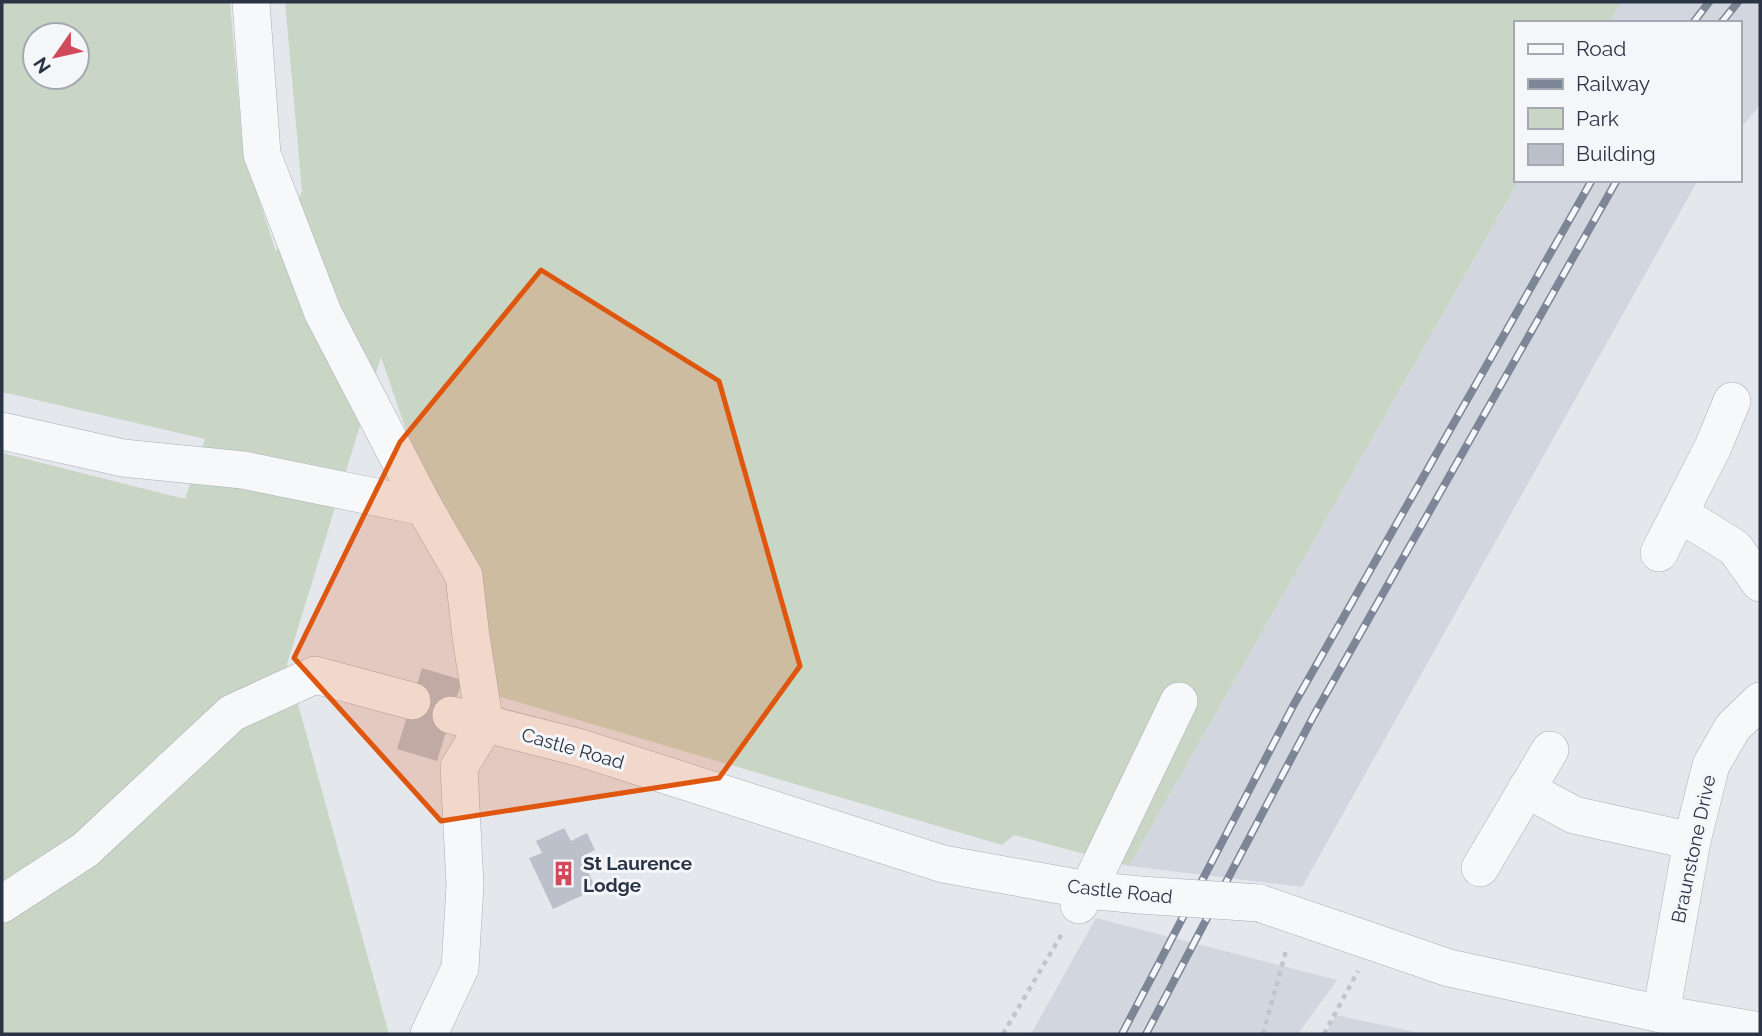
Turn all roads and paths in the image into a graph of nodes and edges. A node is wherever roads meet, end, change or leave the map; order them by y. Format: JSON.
{"nodes":[{"id":1,"x":251,"y":2,"type":"edge"},
{"id":2,"x":1732,"y":401,"type":"dead end"},
{"id":3,"x":2,"y":431,"type":"edge"},
{"id":4,"x":424,"y":507,"type":"junction"},
{"id":5,"x":1679,"y":513,"type":"junction"},
{"id":6,"x":1659,"y":553,"type":"dead end"},
{"id":7,"x":1760,"y":583,"type":"edge"},
{"id":8,"x":412,"y":701,"type":"dead end"},
{"id":9,"x":1179,"y":701,"type":"dead end"},
{"id":10,"x":1760,"y":701,"type":"edge"},
{"id":11,"x":468,"y":720,"type":"junction"},
{"id":12,"x":1549,"y":750,"type":"dead end"},
{"id":13,"x":1526,"y":789,"type":"junction"},
{"id":14,"x":1692,"y":841,"type":"junction"},
{"id":15,"x":1480,"y":868,"type":"dead end"},
{"id":16,"x":1083,"y":897,"type":"junction"},
{"id":17,"x":2,"y":904,"type":"edge"},
{"id":18,"x":1298,"y":916,"type":"junction"},
{"id":19,"x":1373,"y":942,"type":"junction"},
{"id":20,"x":1661,"y":1014,"type":"junction"},
{"id":21,"x":1760,"y":1031,"type":"edge"},
{"id":22,"x":429,"y":1034,"type":"edge"},
{"id":23,"x":1003,"y":1034,"type":"edge"},
{"id":24,"x":1263,"y":1034,"type":"edge"},
{"id":25,"x":1324,"y":1034,"type":"edge"}],
"edges":[{"from":1,"to":4,"type":"street"},
{"from":2,"to":5,"type":"street"},
{"from":3,"to":4,"type":"street"},
{"from":4,"to":11,"type":"street"},
{"from":5,"to":6,"type":"street"},
{"from":5,"to":7,"type":"street"},
{"from":8,"to":17,"type":"street"},
{"from":9,"to":16,"type":"street"},
{"from":10,"to":14,"type":"street","name":"Braunstone Drive"},
{"from":11,"to":16,"type":"street","name":"Castle Road"},
{"from":11,"to":22,"type":"street"},
{"from":12,"to":13,"type":"street"},
{"from":13,"to":14,"type":"street"},
{"from":13,"to":15,"type":"street"},
{"from":14,"to":20,"type":"street","name":"Braunstone Drive"},
{"from":16,"to":18,"type":"street","name":"Castle Road","bridge":true},
{"from":16,"to":23,"type":"path"},
{"from":18,"to":19,"type":"street","name":"Castle Road"},
{"from":18,"to":24,"type":"path"},
{"from":19,"to":20,"type":"street","name":"Castle Road"},
{"from":19,"to":25,"type":"path"},
{"from":20,"to":21,"type":"street","name":"Castle Road"}]}
